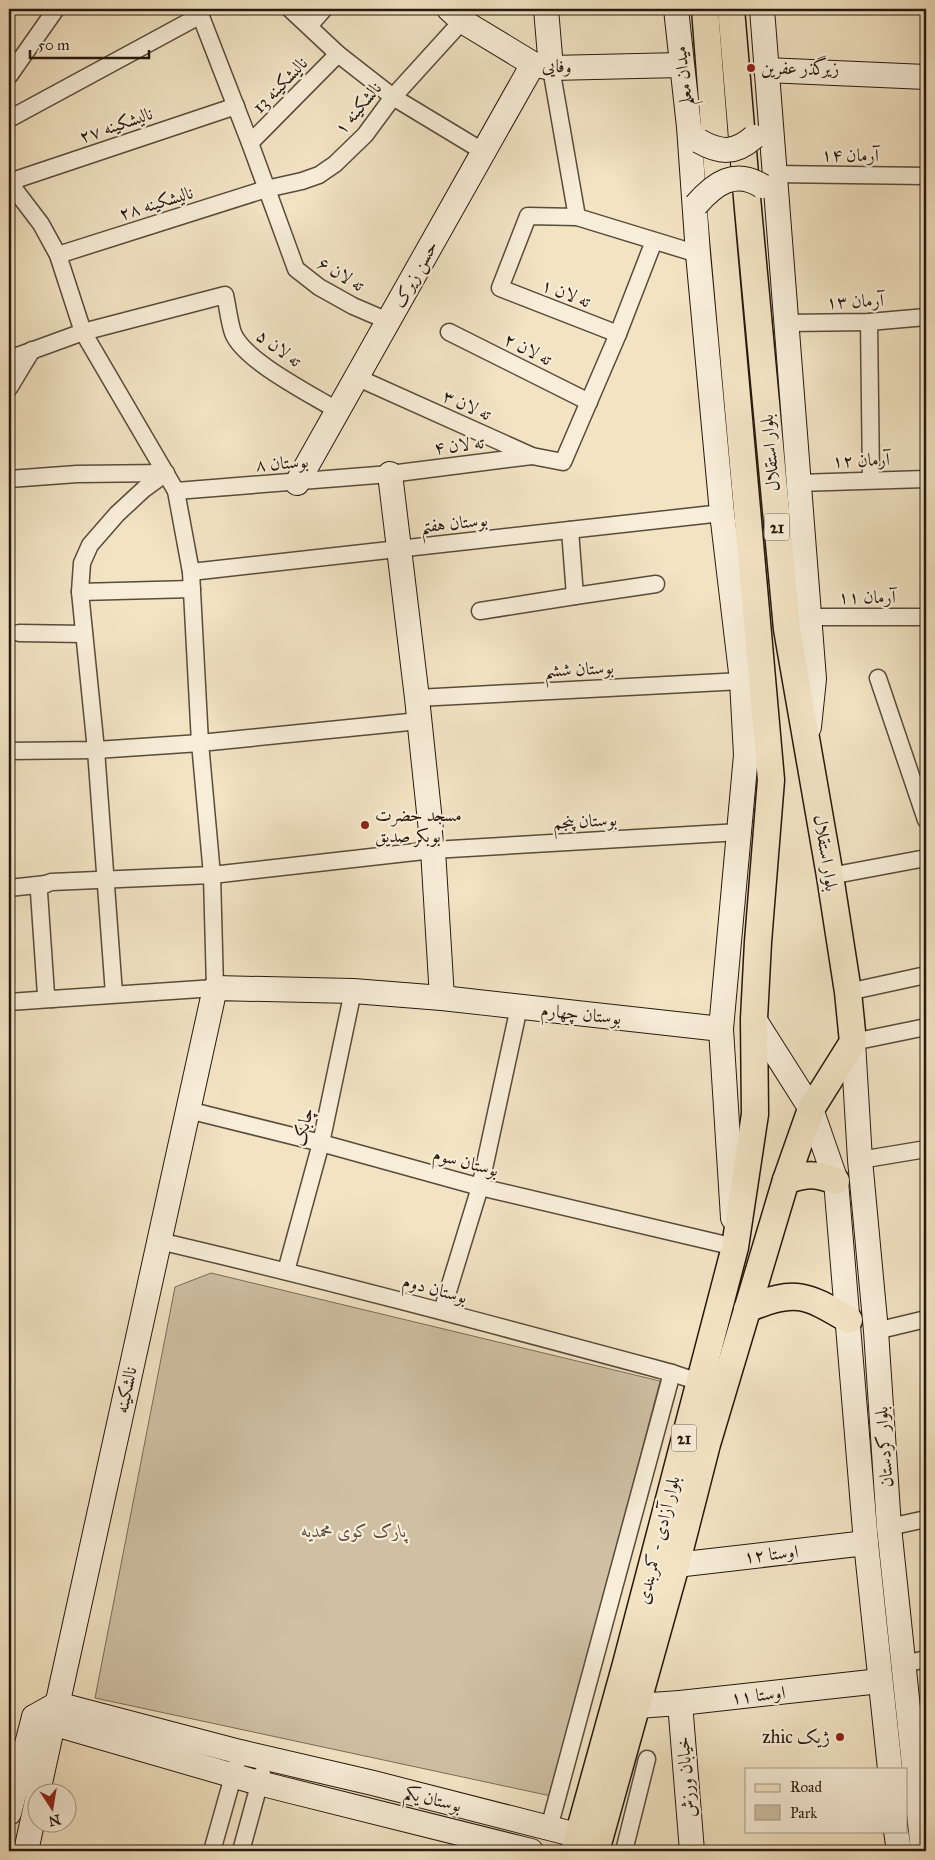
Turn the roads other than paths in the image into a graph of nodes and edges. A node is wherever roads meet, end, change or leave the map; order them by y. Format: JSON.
{"nodes":[{"id":1,"x":56,"y":9,"type":"edge"},
{"id":2,"x":290,"y":9,"type":"edge"},
{"id":3,"x":324,"y":9,"type":"edge"},
{"id":4,"x":546,"y":9,"type":"edge"},
{"id":5,"x":698,"y":9,"type":"edge"},
{"id":6,"x":705,"y":9,"type":"edge"},
{"id":7,"x":731,"y":9,"type":"edge"},
{"id":8,"x":740,"y":9,"type":"edge"},
{"id":9,"x":199,"y":12,"type":"edge"},
{"id":10,"x":762,"y":14,"type":"edge"},
{"id":11,"x":455,"y":15,"type":"edge"},
{"id":12,"x":677,"y":17,"type":"edge"},
{"id":13,"x":309,"y":26,"type":"junction"},
{"id":14,"x":338,"y":54,"type":"junction"},
{"id":15,"x":682,"y":65,"type":"junction"},
{"id":16,"x":542,"y":66,"type":"junction"},
{"id":17,"x":766,"y":70,"type":"junction"},
{"id":18,"x":9,"y":76,"type":"edge"},
{"id":19,"x":926,"y":77,"type":"edge"},
{"id":20,"x":393,"y":97,"type":"junction"},
{"id":21,"x":236,"y":106,"type":"junction"},
{"id":22,"x":9,"y":119,"type":"edge"},
{"id":23,"x":762,"y":129,"type":"junction"},
{"id":24,"x":694,"y":134,"type":"junction"},
{"id":25,"x":250,"y":143,"type":"junction"},
{"id":26,"x":484,"y":152,"type":"junction"},
{"id":27,"x":926,"y":176,"type":"edge"},
{"id":28,"x":9,"y":182,"type":"edge"},
{"id":29,"x":771,"y":188,"type":"junction"},
{"id":30,"x":266,"y":189,"type":"junction"},
{"id":31,"x":695,"y":208,"type":"junction"},
{"id":32,"x":577,"y":217,"type":"junction"},
{"id":33,"x":654,"y":241,"type":"junction"},
{"id":34,"x":58,"y":254,"type":"junction"},
{"id":35,"x":698,"y":254,"type":"junction"},
{"id":36,"x":926,"y":317,"type":"edge"},
{"id":37,"x":388,"y":321,"type":"junction"},
{"id":38,"x":868,"y":322,"type":"junction"},
{"id":39,"x":786,"y":323,"type":"junction"},
{"id":40,"x":82,"y":332,"type":"junction"},
{"id":41,"x":449,"y":332,"type":"dead end"},
{"id":42,"x":618,"y":334,"type":"junction"},
{"id":43,"x":32,"y":350,"type":"junction"},
{"id":44,"x":9,"y":359,"type":"edge"},
{"id":45,"x":356,"y":377,"type":"junction"},
{"id":46,"x":9,"y":388,"type":"edge"},
{"id":47,"x":589,"y":402,"type":"junction"},
{"id":48,"x":338,"y":410,"type":"junction"},
{"id":49,"x":532,"y":456,"type":"junction"},
{"id":50,"x":166,"y":473,"type":"junction"},
{"id":51,"x":390,"y":474,"type":"junction"},
{"id":52,"x":9,"y":479,"type":"edge"},
{"id":53,"x":926,"y":479,"type":"edge"},
{"id":54,"x":871,"y":480,"type":"junction"},
{"id":55,"x":297,"y":482,"type":"junction"},
{"id":56,"x":798,"y":483,"type":"junction"},
{"id":57,"x":176,"y":491,"type":"junction"},
{"id":58,"x":722,"y":513,"type":"junction"},
{"id":59,"x":570,"y":530,"type":"junction"},
{"id":60,"x":400,"y":549,"type":"junction"},
{"id":61,"x":191,"y":572,"type":"junction"},
{"id":62,"x":656,"y":584,"type":"dead end"},
{"id":63,"x":192,"y":589,"type":"junction"},
{"id":64,"x":80,"y":592,"type":"junction"},
{"id":65,"x":575,"y":596,"type":"junction"},
{"id":66,"x":480,"y":611,"type":"dead end"},
{"id":67,"x":808,"y":617,"type":"junction"},
{"id":68,"x":926,"y":617,"type":"edge"},
{"id":69,"x":19,"y":633,"type":"dead end"},
{"id":70,"x":84,"y":634,"type":"junction"},
{"id":71,"x":878,"y":678,"type":"dead end"},
{"id":72,"x":742,"y":681,"type":"junction"},
{"id":73,"x":417,"y":698,"type":"junction"},
{"id":74,"x":419,"y":721,"type":"junction"},
{"id":75,"x":807,"y":741,"type":"junction"},
{"id":76,"x":200,"y":743,"type":"junction"},
{"id":77,"x":96,"y":750,"type":"junction"},
{"id":78,"x":9,"y":751,"type":"edge"},
{"id":79,"x":926,"y":820,"type":"edge"},
{"id":80,"x":740,"y":832,"type":"junction"},
{"id":81,"x":433,"y":850,"type":"junction"},
{"id":82,"x":926,"y":858,"type":"edge"},
{"id":83,"x":212,"y":875,"type":"junction"},
{"id":84,"x":830,"y":876,"type":"junction"},
{"id":85,"x":105,"y":880,"type":"junction"},
{"id":86,"x":46,"y":884,"type":"junction"},
{"id":87,"x":9,"y":888,"type":"edge"},
{"id":88,"x":926,"y":975,"type":"edge"},
{"id":89,"x":215,"y":988,"type":"junction"},
{"id":90,"x":353,"y":991,"type":"junction"},
{"id":91,"x":848,"y":992,"type":"junction"},
{"id":92,"x":114,"y":994,"type":"junction"},
{"id":93,"x":442,"y":998,"type":"junction"},
{"id":94,"x":52,"y":999,"type":"junction"},
{"id":95,"x":9,"y":1002,"type":"edge"},
{"id":96,"x":519,"y":1007,"type":"junction"},
{"id":97,"x":754,"y":1019,"type":"junction"},
{"id":98,"x":926,"y":1027,"type":"edge"},
{"id":99,"x":721,"y":1029,"type":"junction"},
{"id":100,"x":853,"y":1042,"type":"junction"},
{"id":101,"x":810,"y":1109,"type":"junction"},
{"id":102,"x":188,"y":1110,"type":"junction"},
{"id":103,"x":321,"y":1143,"type":"junction"},
{"id":104,"x":926,"y":1150,"type":"edge"},
{"id":105,"x":860,"y":1160,"type":"junction"},
{"id":106,"x":786,"y":1180,"type":"junction"},
{"id":107,"x":836,"y":1181,"type":"junction"},
{"id":108,"x":480,"y":1187,"type":"junction"},
{"id":109,"x":159,"y":1240,"type":"junction"},
{"id":110,"x":735,"y":1247,"type":"junction"},
{"id":111,"x":286,"y":1271,"type":"junction"},
{"id":112,"x":747,"y":1308,"type":"junction"},
{"id":113,"x":442,"y":1311,"type":"junction"},
{"id":114,"x":926,"y":1319,"type":"edge"},
{"id":115,"x":849,"y":1320,"type":"junction"},
{"id":116,"x":876,"y":1331,"type":"junction"},
{"id":117,"x":672,"y":1373,"type":"junction"},
{"id":118,"x":699,"y":1382,"type":"junction"},
{"id":119,"x":926,"y":1519,"type":"edge"},
{"id":120,"x":889,"y":1527,"type":"junction"},
{"id":121,"x":866,"y":1543,"type":"junction"},
{"id":122,"x":676,"y":1565,"type":"junction"},
{"id":123,"x":915,"y":1661,"type":"edge"},
{"id":124,"x":880,"y":1681,"type":"junction"},
{"id":125,"x":680,"y":1703,"type":"junction"},
{"id":126,"x":637,"y":1706,"type":"junction"},
{"id":127,"x":48,"y":1715,"type":"junction"},
{"id":128,"x":240,"y":1752,"type":"junction"},
{"id":129,"x":266,"y":1759,"type":"junction"},
{"id":130,"x":647,"y":1760,"type":"dead end"},
{"id":131,"x":890,"y":1768,"type":"edge"},
{"id":132,"x":233,"y":1775,"type":"junction"},
{"id":133,"x":39,"y":1782,"type":"edge"},
{"id":134,"x":259,"y":1783,"type":"junction"},
{"id":135,"x":9,"y":1813,"type":"edge"},
{"id":136,"x":549,"y":1828,"type":"junction"},
{"id":137,"x":30,"y":1832,"type":"edge"},
{"id":138,"x":896,"y":1832,"type":"edge"},
{"id":139,"x":919,"y":1834,"type":"edge"},
{"id":140,"x":587,"y":1845,"type":"edge"},
{"id":141,"x":26,"y":1851,"type":"edge"},
{"id":142,"x":212,"y":1851,"type":"edge"},
{"id":143,"x":241,"y":1851,"type":"edge"},
{"id":144,"x":531,"y":1851,"type":"edge"},
{"id":145,"x":624,"y":1851,"type":"edge"},
{"id":146,"x":692,"y":1851,"type":"edge"},
{"id":147,"x":899,"y":1851,"type":"edge"}],
"edges":[{"from":1,"to":18,"type":"street"},
{"from":2,"to":13,"type":"street"},
{"from":3,"to":13,"type":"street"},
{"from":4,"to":16,"type":"street"},
{"from":5,"to":12,"type":"street"},
{"from":6,"to":97,"type":"main road","name":"بلوار استقلال","number":"21"},
{"from":7,"to":75,"type":"main road","name":"بلوار استقلال","number":"21"},
{"from":8,"to":10,"type":"street"},
{"from":9,"to":21,"type":"street","name":"ته لان ۶"},
{"from":9,"to":22,"type":"street"},
{"from":10,"to":17,"type":"street"},
{"from":11,"to":16,"type":"street","name":"وفایی"},
{"from":11,"to":20,"type":"street","name":"نالشکینه ۱"},
{"from":12,"to":15,"type":"street","name":"میدان معلم"},
{"from":13,"to":14,"type":"street"},
{"from":14,"to":20,"type":"street"},
{"from":14,"to":25,"type":"street","name":"نالیشکینه 13"},
{"from":15,"to":16,"type":"street","name":"وفایی"},
{"from":15,"to":24,"type":"street","name":"میدان معلم"},
{"from":16,"to":26,"type":"street","name":"حسن زیرک"},
{"from":16,"to":32,"type":"street"},
{"from":17,"to":19,"type":"street"},
{"from":17,"to":23,"type":"street"},
{"from":20,"to":26,"type":"street"},
{"from":20,"to":30,"type":"street","name":"نالشکینه ۱"},
{"from":21,"to":25,"type":"street","name":"ته لان ۶"},
{"from":21,"to":28,"type":"street","name":"نالیشکینه ۲۷"},
{"from":23,"to":24,"type":"street","bridge":true},
{"from":23,"to":29,"type":"street"},
{"from":24,"to":31,"type":"street","name":"میدان معلم"},
{"from":25,"to":30,"type":"street","name":"ته لان ۶"},
{"from":26,"to":37,"type":"street","name":"حسن زیرک"},
{"from":27,"to":29,"type":"street","name":"آرمان ۱۴"},
{"from":28,"to":34,"type":"street"},
{"from":29,"to":31,"type":"street","bridge":true},
{"from":29,"to":39,"type":"street"},
{"from":30,"to":34,"type":"street","name":"نالیشکینه ۲۸"},
{"from":30,"to":37,"type":"street","name":"ته لان ۶"},
{"from":31,"to":35,"type":"street","name":"میدان معلم"},
{"from":32,"to":33,"type":"street"},
{"from":32,"to":42,"type":"street","name":"ته لان ۱"},
{"from":33,"to":35,"type":"street"},
{"from":33,"to":42,"type":"street"},
{"from":34,"to":40,"type":"street"},
{"from":35,"to":58,"type":"street","name":"میدان معلم"},
{"from":36,"to":38,"type":"street","name":"آرمان ۱۳"},
{"from":37,"to":45,"type":"street","name":"حسن زیرک"},
{"from":38,"to":39,"type":"street","name":"آرمان ۱۳"},
{"from":38,"to":54,"type":"street"},
{"from":39,"to":56,"type":"street"},
{"from":40,"to":43,"type":"street"},
{"from":40,"to":48,"type":"street","name":"ته لان ۵"},
{"from":40,"to":50,"type":"street"},
{"from":41,"to":47,"type":"street","name":"ته لان ۲"},
{"from":42,"to":47,"type":"street"},
{"from":43,"to":44,"type":"street"},
{"from":43,"to":46,"type":"street"},
{"from":45,"to":48,"type":"street","name":"حسن زیرک"},
{"from":45,"to":49,"type":"street","name":"ته لان ۳"},
{"from":47,"to":49,"type":"street","name":"ته لان ۳"},
{"from":48,"to":55,"type":"street","name":"حسن زیرک"},
{"from":49,"to":51,"type":"street","name":"ته لان ۴"},
{"from":50,"to":52,"type":"street"},
{"from":50,"to":57,"type":"street"},
{"from":50,"to":64,"type":"street"},
{"from":51,"to":55,"type":"street","name":"بوستان ۸"},
{"from":51,"to":60,"type":"street"},
{"from":53,"to":54,"type":"street","name":"آرمان ۱۲"},
{"from":54,"to":56,"type":"street","name":"آرمان ۱۲"},
{"from":55,"to":57,"type":"street","name":"بوستان ۸"},
{"from":56,"to":67,"type":"street"},
{"from":57,"to":61,"type":"street"},
{"from":58,"to":59,"type":"street","name":"بوستان هفتم"},
{"from":58,"to":72,"type":"street","name":"میدان معلم"},
{"from":59,"to":60,"type":"street","name":"بوستان هفتم"},
{"from":59,"to":65,"type":"street"},
{"from":60,"to":61,"type":"street","name":"بوستان هفتم"},
{"from":60,"to":73,"type":"street"},
{"from":61,"to":63,"type":"street"},
{"from":62,"to":65,"type":"street"},
{"from":63,"to":64,"type":"street"},
{"from":63,"to":76,"type":"street"},
{"from":64,"to":70,"type":"street"},
{"from":65,"to":66,"type":"street"},
{"from":67,"to":68,"type":"street","name":"آرمان ۱۱"},
{"from":67,"to":75,"type":"street"},
{"from":69,"to":70,"type":"street"},
{"from":70,"to":77,"type":"street"},
{"from":71,"to":79,"type":"street"},
{"from":72,"to":73,"type":"street","name":"بوستان ششم"},
{"from":72,"to":80,"type":"street","name":"میدان معلم"},
{"from":73,"to":74,"type":"street"},
{"from":74,"to":76,"type":"street"},
{"from":74,"to":81,"type":"street"},
{"from":75,"to":84,"type":"main road","name":"بلوار استقلال","number":"21"},
{"from":76,"to":77,"type":"street"},
{"from":76,"to":83,"type":"street"},
{"from":77,"to":78,"type":"street"},
{"from":77,"to":85,"type":"street"},
{"from":80,"to":81,"type":"street","name":"بوستان پنجم"},
{"from":80,"to":99,"type":"street","name":"میدان معلم"},
{"from":81,"to":83,"type":"street","name":"بوستان پنجم"},
{"from":81,"to":93,"type":"street"},
{"from":82,"to":84,"type":"street"},
{"from":83,"to":85,"type":"street","name":"بوستان پنجم"},
{"from":83,"to":89,"type":"street"},
{"from":84,"to":91,"type":"main road","name":"بلوار استقلال","number":"21"},
{"from":85,"to":86,"type":"street","name":"بوستان پنجم"},
{"from":85,"to":92,"type":"street"},
{"from":86,"to":87,"type":"street","name":"بوستان پنجم"},
{"from":86,"to":94,"type":"street"},
{"from":88,"to":91,"type":"street"},
{"from":89,"to":90,"type":"street","name":"بوستان چهارم"},
{"from":89,"to":92,"type":"street"},
{"from":89,"to":102,"type":"street","name":"نالشکینه"},
{"from":90,"to":93,"type":"street","name":"بوستان چهارم"},
{"from":90,"to":103,"type":"street","name":"چابک"},
{"from":91,"to":100,"type":"main road","name":"بلوار استقلال","number":"21"},
{"from":92,"to":94,"type":"street"},
{"from":93,"to":96,"type":"street","name":"بوستان چهارم"},
{"from":94,"to":95,"type":"street"},
{"from":96,"to":99,"type":"street","name":"بوستان چهارم"},
{"from":96,"to":108,"type":"street"},
{"from":97,"to":101,"type":"street","name":"بلوار کردستان"},
{"from":97,"to":110,"type":"main road","name":"بلوار آزادی - کمربندی","number":"21"},
{"from":98,"to":100,"type":"street"},
{"from":99,"to":110,"type":"street","name":"میدان معلم"},
{"from":100,"to":101,"type":"main road","name":"بلوار آزادی - کمربندی"},
{"from":100,"to":105,"type":"street","name":"بلوار کردستان"},
{"from":101,"to":106,"type":"main road","name":"بلوار آزادی - کمربندی"},
{"from":101,"to":107,"type":"street","name":"بلوار کردستان"},
{"from":102,"to":103,"type":"street","name":"بوستان سوم"},
{"from":102,"to":109,"type":"street","name":"نالشکینه"},
{"from":103,"to":108,"type":"street","name":"بوستان سوم"},
{"from":103,"to":111,"type":"street","name":"چابک"},
{"from":104,"to":105,"type":"street"},
{"from":105,"to":116,"type":"street","name":"بلوار کردستان"},
{"from":106,"to":107,"type":"main road"},
{"from":106,"to":112,"type":"main road","name":"بلوار آزادی - کمربندی"},
{"from":107,"to":115,"type":"street","name":"بلوار کردستان"},
{"from":108,"to":110,"type":"street","name":"بوستان سوم"},
{"from":108,"to":113,"type":"street"},
{"from":109,"to":111,"type":"street","name":"بوستان دوم"},
{"from":109,"to":127,"type":"street","name":"نالشکینه"},
{"from":110,"to":118,"type":"main road","name":"بلوار آزادی - کمربندی","number":"21"},
{"from":111,"to":113,"type":"street","name":"بوستان دوم"},
{"from":112,"to":115,"type":"main road"},
{"from":112,"to":122,"type":"main road","name":"بلوار آزادی - کمربندی"},
{"from":113,"to":117,"type":"street","name":"بوستان دوم"},
{"from":114,"to":116,"type":"street"},
{"from":115,"to":121,"type":"street","name":"بلوار کردستان"},
{"from":116,"to":120,"type":"street","name":"بلوار کردستان"},
{"from":117,"to":118,"type":"street","name":"بوستان دوم"},
{"from":117,"to":136,"type":"street"},
{"from":118,"to":140,"type":"main road","name":"بلوار آزادی - کمربندی","number":"21"},
{"from":119,"to":120,"type":"street"},
{"from":120,"to":123,"type":"street","name":"بلوار کردستان"},
{"from":121,"to":122,"type":"street","name":"اوستا ۱۲"},
{"from":121,"to":124,"type":"street","name":"بلوار کردستان"},
{"from":122,"to":126,"type":"main road","name":"بلوار آزادی - کمربندی"},
{"from":123,"to":139,"type":"street","name":"بلوار کردستان"},
{"from":124,"to":125,"type":"street","name":"اوستا ۱۱"},
{"from":124,"to":131,"type":"street","name":"بلوار کردستان"},
{"from":125,"to":126,"type":"street","name":"اوستا ۱۱"},
{"from":125,"to":146,"type":"street","name":"خیابان ورزش"},
{"from":126,"to":140,"type":"main road","name":"بلوار آزادی - کمربندی"},
{"from":127,"to":128,"type":"street","name":"بوستان یکم"},
{"from":127,"to":132,"type":"street","name":"بوستان یکم"},
{"from":127,"to":133,"type":"street","name":"نالشکینه"},
{"from":127,"to":135,"type":"street","name":"نالشکینه"},
{"from":128,"to":129,"type":"street","name":"بوستان یکم"},
{"from":128,"to":132,"type":"street"},
{"from":129,"to":134,"type":"street"},
{"from":129,"to":136,"type":"street","name":"بوستان یکم"},
{"from":130,"to":145,"type":"street"},
{"from":132,"to":134,"type":"street","name":"بوستان یکم"},
{"from":132,"to":142,"type":"street"},
{"from":134,"to":143,"type":"street"},
{"from":134,"to":144,"type":"street","name":"بوستان یکم"},
{"from":136,"to":140,"type":"street","name":"بوستان یکم"},
{"from":137,"to":141,"type":"street"},
{"from":138,"to":147,"type":"street"}]}
